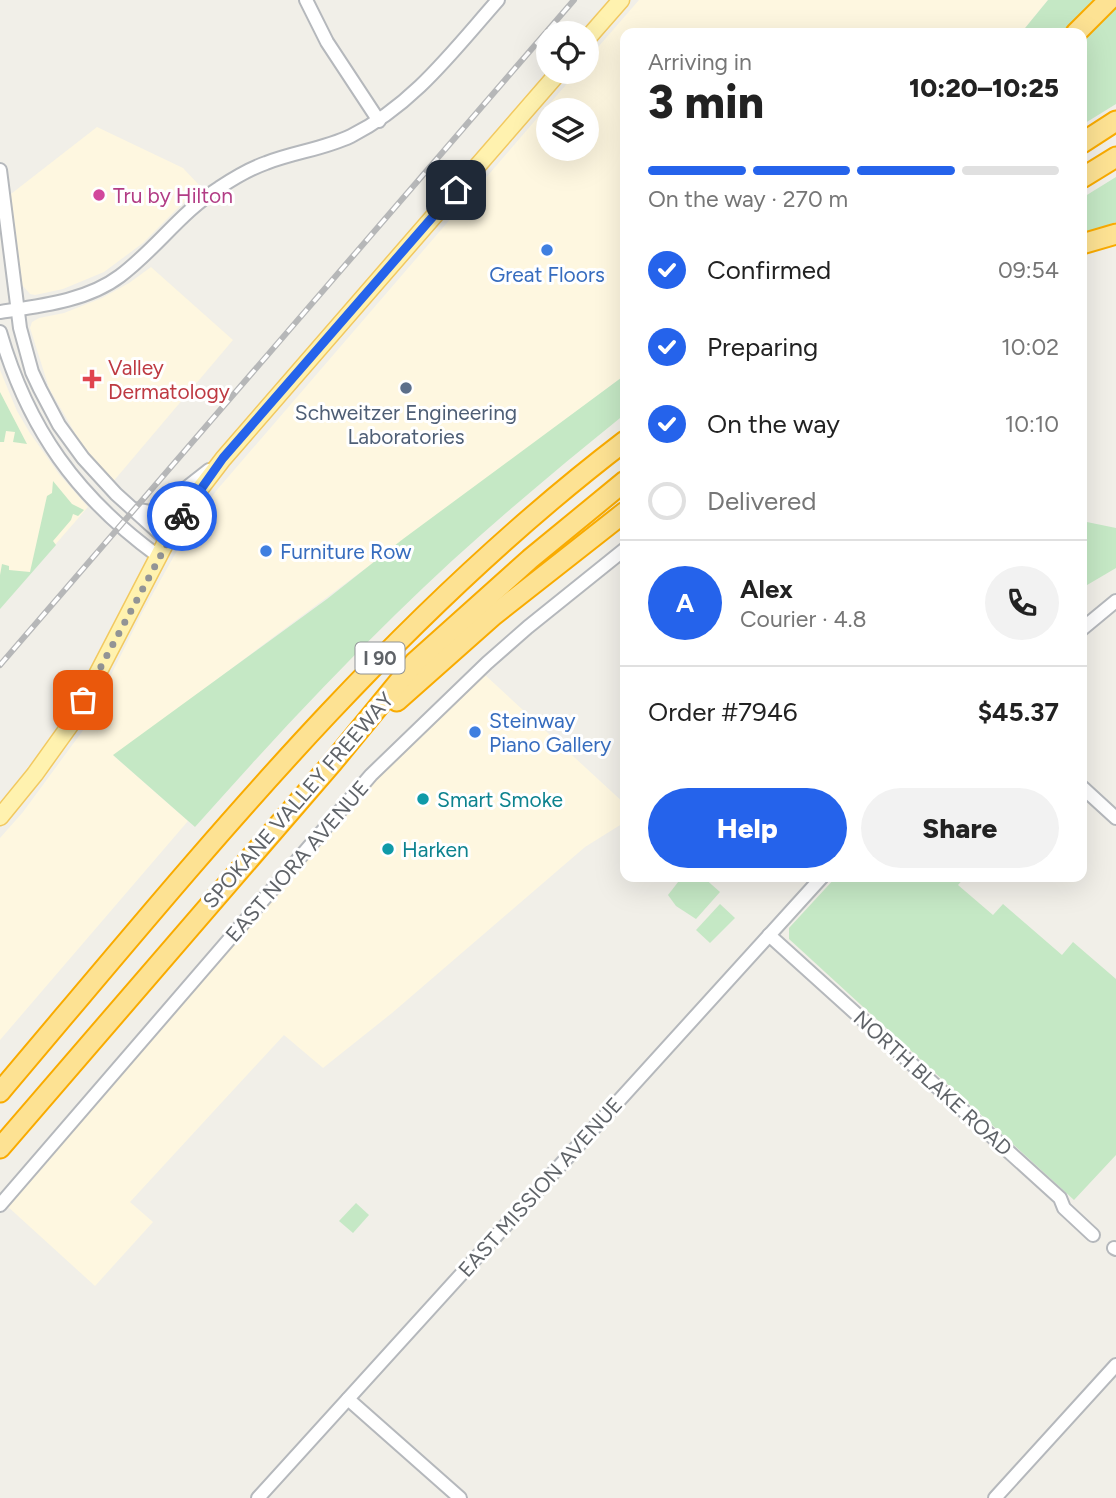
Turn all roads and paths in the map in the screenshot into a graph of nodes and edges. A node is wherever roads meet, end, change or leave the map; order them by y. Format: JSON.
{"nodes":[{"id":1,"x":306,"y":0,"type":"edge"},
{"id":2,"x":498,"y":0,"type":"edge"},
{"id":3,"x":621,"y":0,"type":"edge"},
{"id":4,"x":1109,"y":0,"type":"edge"},
{"id":5,"x":599,"y":25,"type":"edge"},
{"id":6,"x":1081,"y":28,"type":"edge"},
{"id":7,"x":549,"y":84,"type":"edge"},
{"id":8,"x":379,"y":121,"type":"junction"},
{"id":9,"x":1116,"y":121,"type":"edge"},
{"id":10,"x":1087,"y":140,"type":"edge"},
{"id":11,"x":1116,"y":157,"type":"edge"},
{"id":12,"x":0,"y":170,"type":"edge"},
{"id":13,"x":1087,"y":175,"type":"edge"},
{"id":14,"x":1116,"y":234,"type":"edge"},
{"id":15,"x":1087,"y":243,"type":"edge"},
{"id":16,"x":18,"y":310,"type":"junction"},
{"id":17,"x":0,"y":312,"type":"edge"},
{"id":18,"x":0,"y":332,"type":"edge"},
{"id":19,"x":620,"y":445,"type":"edge"},
{"id":20,"x":223,"y":458,"type":"junction"},
{"id":21,"x":620,"y":485,"type":"edge"},
{"id":22,"x":133,"y":509,"type":"junction"},
{"id":23,"x":620,"y":516,"type":"edge"},
{"id":24,"x":167,"y":540,"type":"junction"},
{"id":25,"x":620,"y":553,"type":"edge"},
{"id":26,"x":158,"y":556,"type":"junction"},
{"id":27,"x":1116,"y":601,"type":"edge"},
{"id":28,"x":1087,"y":625,"type":"edge"},
{"id":29,"x":333,"y":762,"type":"junction"},
{"id":30,"x":1087,"y":792,"type":"edge"},
{"id":31,"x":0,"y":817,"type":"edge"},
{"id":32,"x":1116,"y":818,"type":"edge"},
{"id":33,"x":817,"y":882,"type":"edge"},
{"id":34,"x":769,"y":935,"type":"junction"},
{"id":35,"x":0,"y":1092,"type":"edge"},
{"id":36,"x":0,"y":1148,"type":"edge"},
{"id":37,"x":0,"y":1205,"type":"edge"},
{"id":38,"x":1093,"y":1235,"type":"dead end"},
{"id":39,"x":1116,"y":1365,"type":"edge"},
{"id":40,"x":348,"y":1399,"type":"junction"},
{"id":41,"x":258,"y":1498,"type":"edge"},
{"id":42,"x":460,"y":1498,"type":"edge"},
{"id":43,"x":995,"y":1498,"type":"edge"}],
"edges":[{"from":1,"to":8,"type":"street"},
{"from":2,"to":8,"type":"street"},
{"from":3,"to":5,"type":"main road"},
{"from":4,"to":6,"type":"highway"},
{"from":7,"to":20,"type":"main road"},
{"from":8,"to":16,"type":"street"},
{"from":9,"to":10,"type":"highway"},
{"from":11,"to":13,"type":"highway"},
{"from":12,"to":16,"type":"street"},
{"from":14,"to":15,"type":"highway"},
{"from":16,"to":17,"type":"street"},
{"from":16,"to":22,"type":"street"},
{"from":18,"to":26,"type":"street"},
{"from":19,"to":35,"type":"highway","name":"SPOKANE VALLEY FREEWAY","number":"I 90"},
{"from":20,"to":22,"type":"street"},
{"from":20,"to":24,"type":"main road"},
{"from":21,"to":29,"type":"highway","name":"SPOKANE VALLEY FREEWAY","number":"I 90"},
{"from":22,"to":24,"type":"street"},
{"from":23,"to":29,"type":"highway"},
{"from":24,"to":26,"type":"main road"},
{"from":25,"to":37,"type":"street","name":"EAST NORA AVENUE"},
{"from":26,"to":31,"type":"main road"},
{"from":27,"to":28,"type":"street"},
{"from":29,"to":36,"type":"highway","name":"SPOKANE VALLEY FREEWAY","number":"I 90"},
{"from":30,"to":32,"type":"street"},
{"from":33,"to":34,"type":"street","name":"EAST MISSION AVENUE"},
{"from":34,"to":38,"type":"street","name":"NORTH BLAKE ROAD"},
{"from":34,"to":40,"type":"street","name":"EAST MISSION AVENUE"},
{"from":39,"to":43,"type":"street"},
{"from":40,"to":41,"type":"street","name":"EAST MISSION AVENUE"},
{"from":40,"to":42,"type":"street"}]}
